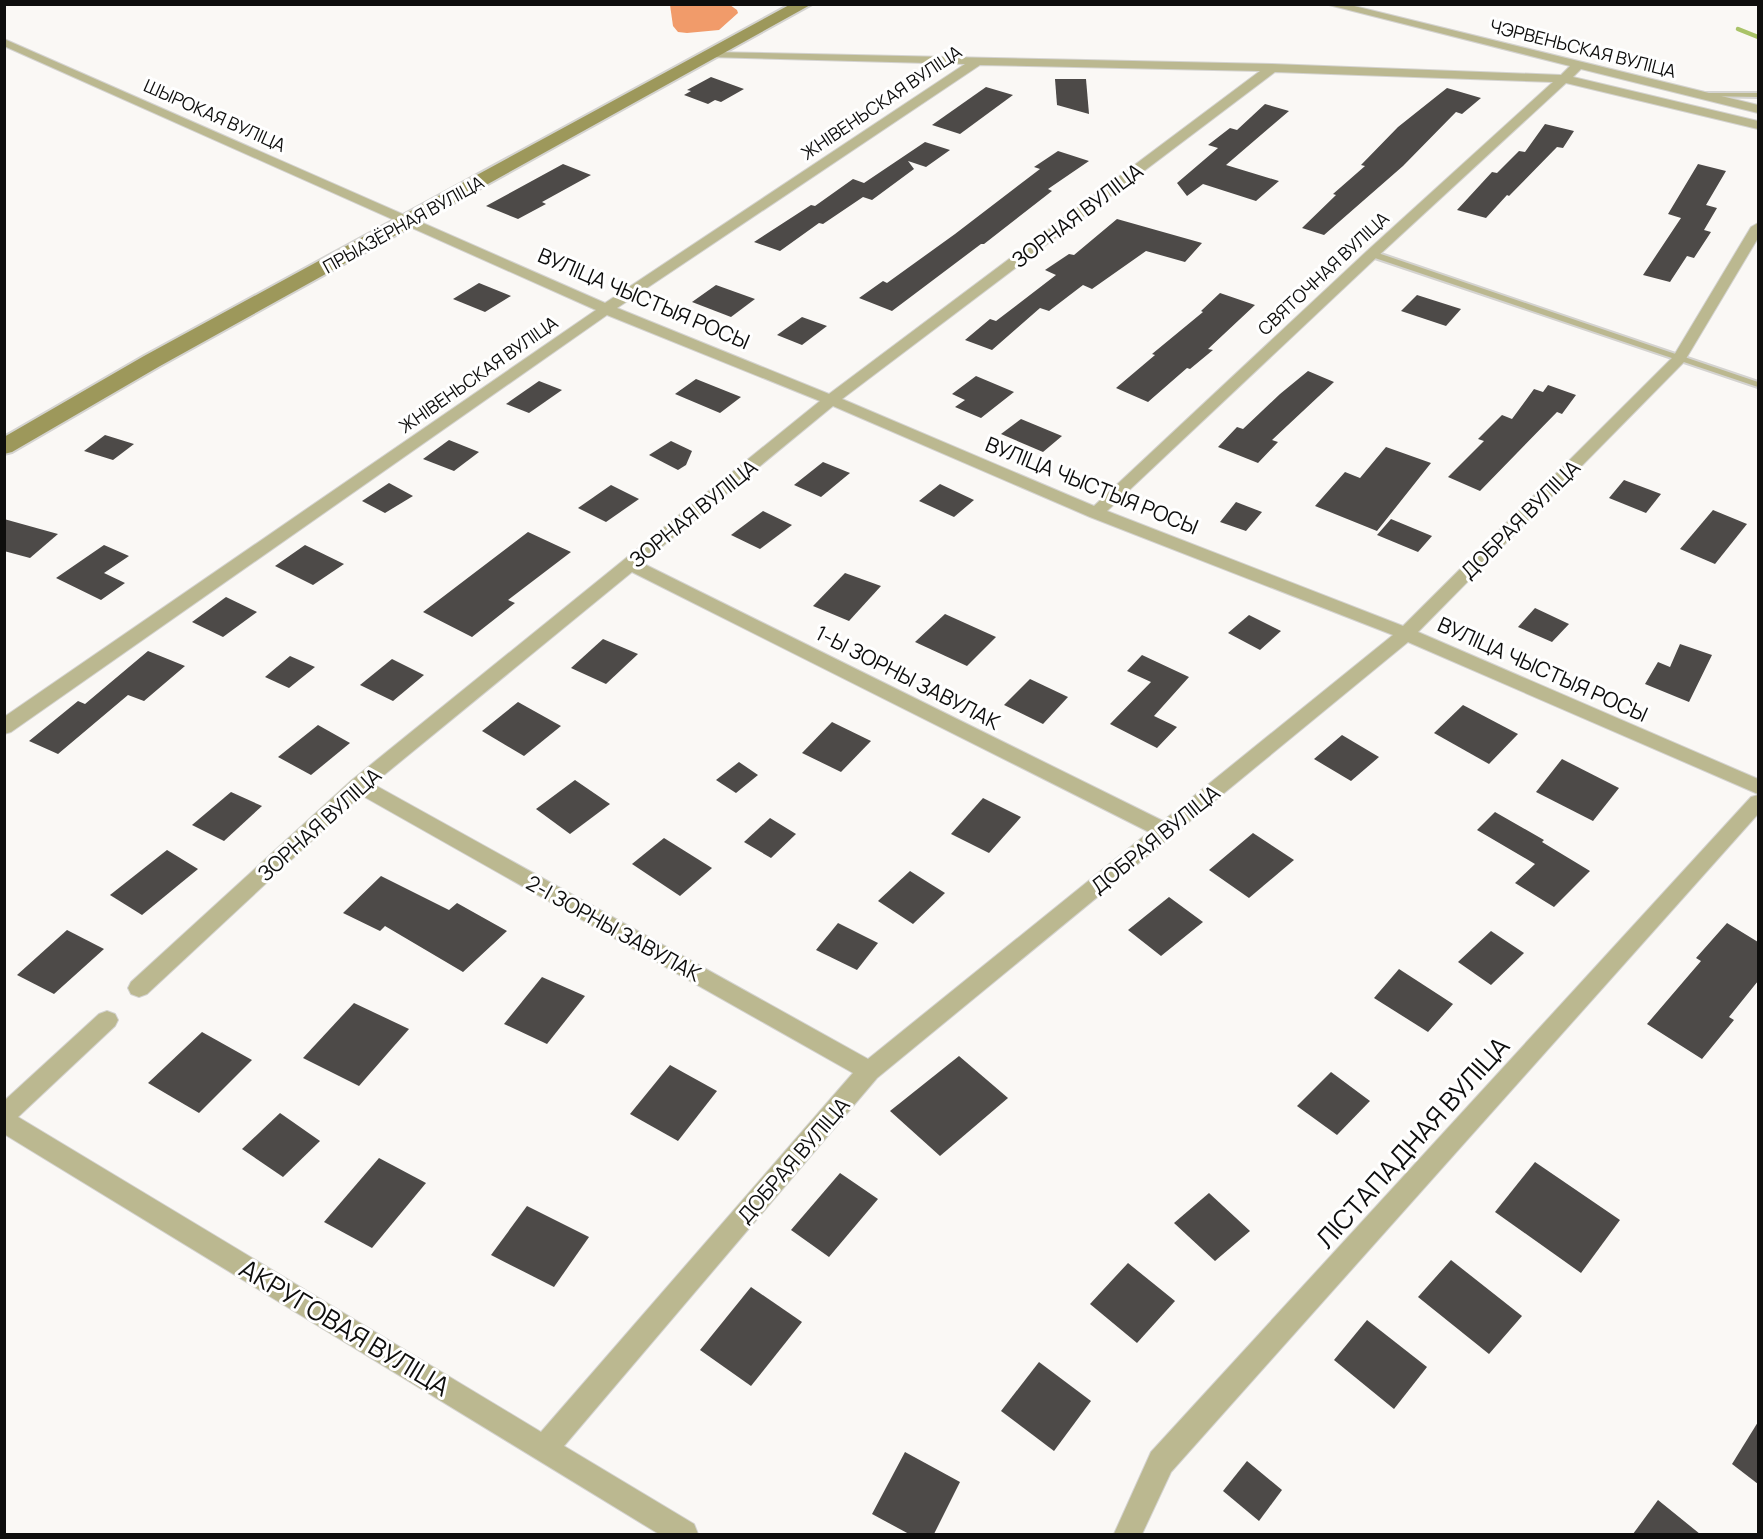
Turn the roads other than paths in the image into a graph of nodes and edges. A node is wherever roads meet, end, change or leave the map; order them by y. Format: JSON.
{"nodes":[{"id":1,"x":804,"y":4,"type":"edge"},
{"id":2,"x":1330,"y":4,"type":"edge"},
{"id":3,"x":4,"y":42,"type":"edge"},
{"id":4,"x":712,"y":55,"type":"junction"},
{"id":5,"x":979,"y":60,"type":"junction"},
{"id":6,"x":1579,"y":65,"type":"junction"},
{"id":7,"x":1272,"y":68,"type":"junction"},
{"id":8,"x":1565,"y":79,"type":"junction"},
{"id":9,"x":1702,"y":95,"type":"junction"},
{"id":10,"x":1758,"y":95,"type":"edge"},
{"id":11,"x":1758,"y":109,"type":"edge"},
{"id":12,"x":1758,"y":125,"type":"edge"},
{"id":13,"x":411,"y":220,"type":"junction"},
{"id":14,"x":1758,"y":226,"type":"edge"},
{"id":15,"x":1372,"y":254,"type":"junction"},
{"id":16,"x":606,"y":309,"type":"junction"},
{"id":17,"x":1679,"y":359,"type":"junction"},
{"id":18,"x":1758,"y":384,"type":"edge"},
{"id":19,"x":831,"y":400,"type":"junction"},
{"id":20,"x":4,"y":447,"type":"edge"},
{"id":21,"x":1096,"y":513,"type":"junction"},
{"id":22,"x":630,"y":564,"type":"junction"},
{"id":23,"x":1406,"y":634,"type":"junction"},
{"id":24,"x":4,"y":727,"type":"edge"},
{"id":25,"x":359,"y":785,"type":"junction"},
{"id":26,"x":1758,"y":787,"type":"edge"},
{"id":27,"x":1758,"y":802,"type":"edge"},
{"id":28,"x":1166,"y":831,"type":"junction"},
{"id":29,"x":139,"y":988,"type":"dead end"},
{"id":30,"x":107,"y":1020,"type":"dead end"},
{"id":31,"x":869,"y":1071,"type":"junction"},
{"id":32,"x":4,"y":1116,"type":"edge"},
{"id":33,"x":4,"y":1121,"type":"edge"},
{"id":34,"x":545,"y":1448,"type":"junction"},
{"id":35,"x":684,"y":1534,"type":"edge"},
{"id":36,"x":1128,"y":1534,"type":"edge"}],
"edges":[{"from":1,"to":4,"type":"street","name":"ПРЫАЗЁРНАЯ ВУЛІЦА"},
{"from":2,"to":6,"type":"street","name":"ЧЭРВЕНЬСКАЯ ВУЛІЦА"},
{"from":3,"to":13,"type":"street","name":"ШЫРОКАЯ ВУЛІЦА"},
{"from":4,"to":5,"type":"street"},
{"from":4,"to":13,"type":"street","name":"ПРЫАЗЁРНАЯ ВУЛІЦА"},
{"from":5,"to":7,"type":"street"},
{"from":5,"to":16,"type":"street","name":"ЖНІВЕНЬСКАЯ ВУЛІЦА"},
{"from":6,"to":8,"type":"street","name":"СВЯТОЧНАЯ ВУЛІЦА"},
{"from":6,"to":9,"type":"street","name":"ЧЭРВЕНЬСКАЯ ВУЛІЦА"},
{"from":7,"to":8,"type":"street"},
{"from":7,"to":19,"type":"street","name":"ЗОРНАЯ ВУЛІЦА"},
{"from":8,"to":12,"type":"street"},
{"from":8,"to":15,"type":"street","name":"СВЯТОЧНАЯ ВУЛІЦА"},
{"from":9,"to":10,"type":"lane"},
{"from":9,"to":11,"type":"street","name":"ЧЭРВЕНЬСКАЯ ВУЛІЦА"},
{"from":13,"to":16,"type":"street","name":"ВУЛІЦА ЧЫСТЫЯ РОСЫ"},
{"from":13,"to":20,"type":"street","name":"ПРЫАЗЁРНАЯ ВУЛІЦА"},
{"from":14,"to":17,"type":"street","name":"ДОБРАЯ ВУЛІЦА"},
{"from":15,"to":17,"type":"lane"},
{"from":15,"to":21,"type":"street","name":"СВЯТОЧНАЯ ВУЛІЦА"},
{"from":16,"to":19,"type":"street","name":"ВУЛІЦА ЧЫСТЫЯ РОСЫ"},
{"from":16,"to":24,"type":"street","name":"ЖНІВЕНЬСКАЯ ВУЛІЦА"},
{"from":17,"to":18,"type":"lane"},
{"from":17,"to":23,"type":"street","name":"ДОБРАЯ ВУЛІЦА"},
{"from":19,"to":21,"type":"street","name":"ВУЛІЦА ЧЫСТЫЯ РОСЫ"},
{"from":19,"to":22,"type":"street","name":"ЗОРНАЯ ВУЛІЦА"},
{"from":21,"to":23,"type":"street","name":"ВУЛІЦА ЧЫСТЫЯ РОСЫ"},
{"from":22,"to":25,"type":"street","name":"ЗОРНАЯ ВУЛІЦА"},
{"from":22,"to":28,"type":"street","name":"1-Ы ЗОРНЫ ЗАВУЛАК"},
{"from":23,"to":26,"type":"street","name":"ВУЛІЦА ЧЫСТЫЯ РОСЫ"},
{"from":23,"to":28,"type":"street","name":"ДОБРАЯ ВУЛІЦА"},
{"from":25,"to":29,"type":"street","name":"ЗОРНАЯ ВУЛІЦА"},
{"from":25,"to":31,"type":"street","name":"2-І ЗОРНЫ ЗАВУЛАК"},
{"from":27,"to":36,"type":"street","name":"ЛІСТАПАДНАЯ ВУЛІЦА"},
{"from":28,"to":31,"type":"street","name":"ДОБРАЯ ВУЛІЦА"},
{"from":30,"to":32,"type":"street"},
{"from":31,"to":34,"type":"street","name":"ДОБРАЯ ВУЛІЦА"},
{"from":33,"to":34,"type":"street","name":"АКРУГОВАЯ ВУЛІЦА"},
{"from":34,"to":35,"type":"street","name":"АКРУГОВАЯ ВУЛІЦА"}]}
